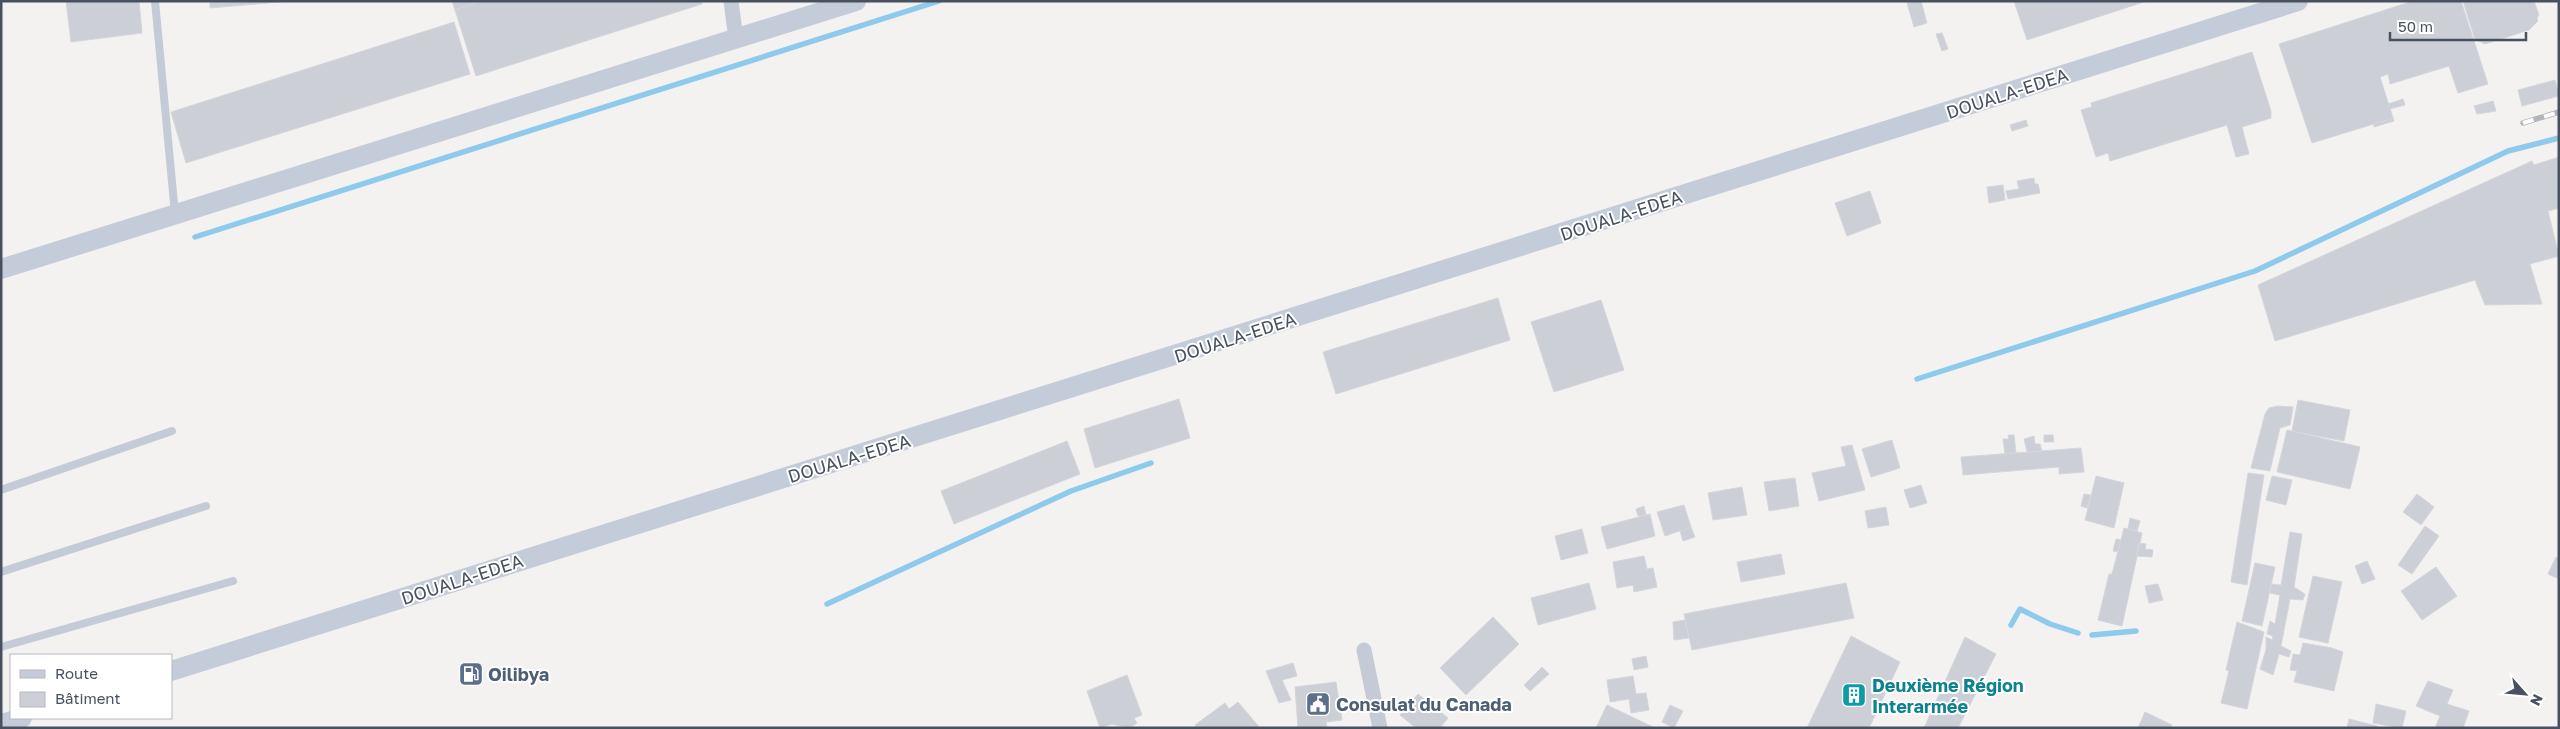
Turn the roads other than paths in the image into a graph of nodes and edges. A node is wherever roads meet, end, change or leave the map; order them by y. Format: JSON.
{"nodes":[{"id":1,"x":155,"y":1,"type":"edge"},
{"id":2,"x":731,"y":1,"type":"edge"},
{"id":3,"x":856,"y":1,"type":"edge"},
{"id":4,"x":2298,"y":1,"type":"edge"},
{"id":5,"x":736,"y":40,"type":"junction"},
{"id":6,"x":175,"y":216,"type":"junction"},
{"id":7,"x":1,"y":268,"type":"edge"},
{"id":8,"x":172,"y":431,"type":"dead end"},
{"id":9,"x":1,"y":490,"type":"edge"},
{"id":10,"x":206,"y":506,"type":"dead end"},
{"id":11,"x":1,"y":572,"type":"edge"},
{"id":12,"x":233,"y":581,"type":"dead end"},
{"id":13,"x":1,"y":647,"type":"edge"},
{"id":14,"x":1364,"y":650,"type":"dead end"},
{"id":15,"x":172,"y":671,"type":"edge"},
{"id":16,"x":18,"y":719,"type":"edge"},
{"id":17,"x":1,"y":724,"type":"edge"},
{"id":18,"x":1380,"y":728,"type":"edge"}],
"edges":[{"from":1,"to":6,"type":"lane"},
{"from":2,"to":5,"type":"street"},
{"from":3,"to":5,"type":"main road"},
{"from":4,"to":15,"type":"main road","name":"DOUALA-EDEA"},
{"from":5,"to":6,"type":"main road"},
{"from":6,"to":7,"type":"main road"},
{"from":8,"to":9,"type":"lane"},
{"from":10,"to":11,"type":"lane"},
{"from":12,"to":13,"type":"lane"},
{"from":14,"to":18,"type":"street"},
{"from":16,"to":17,"type":"main road"}]}
